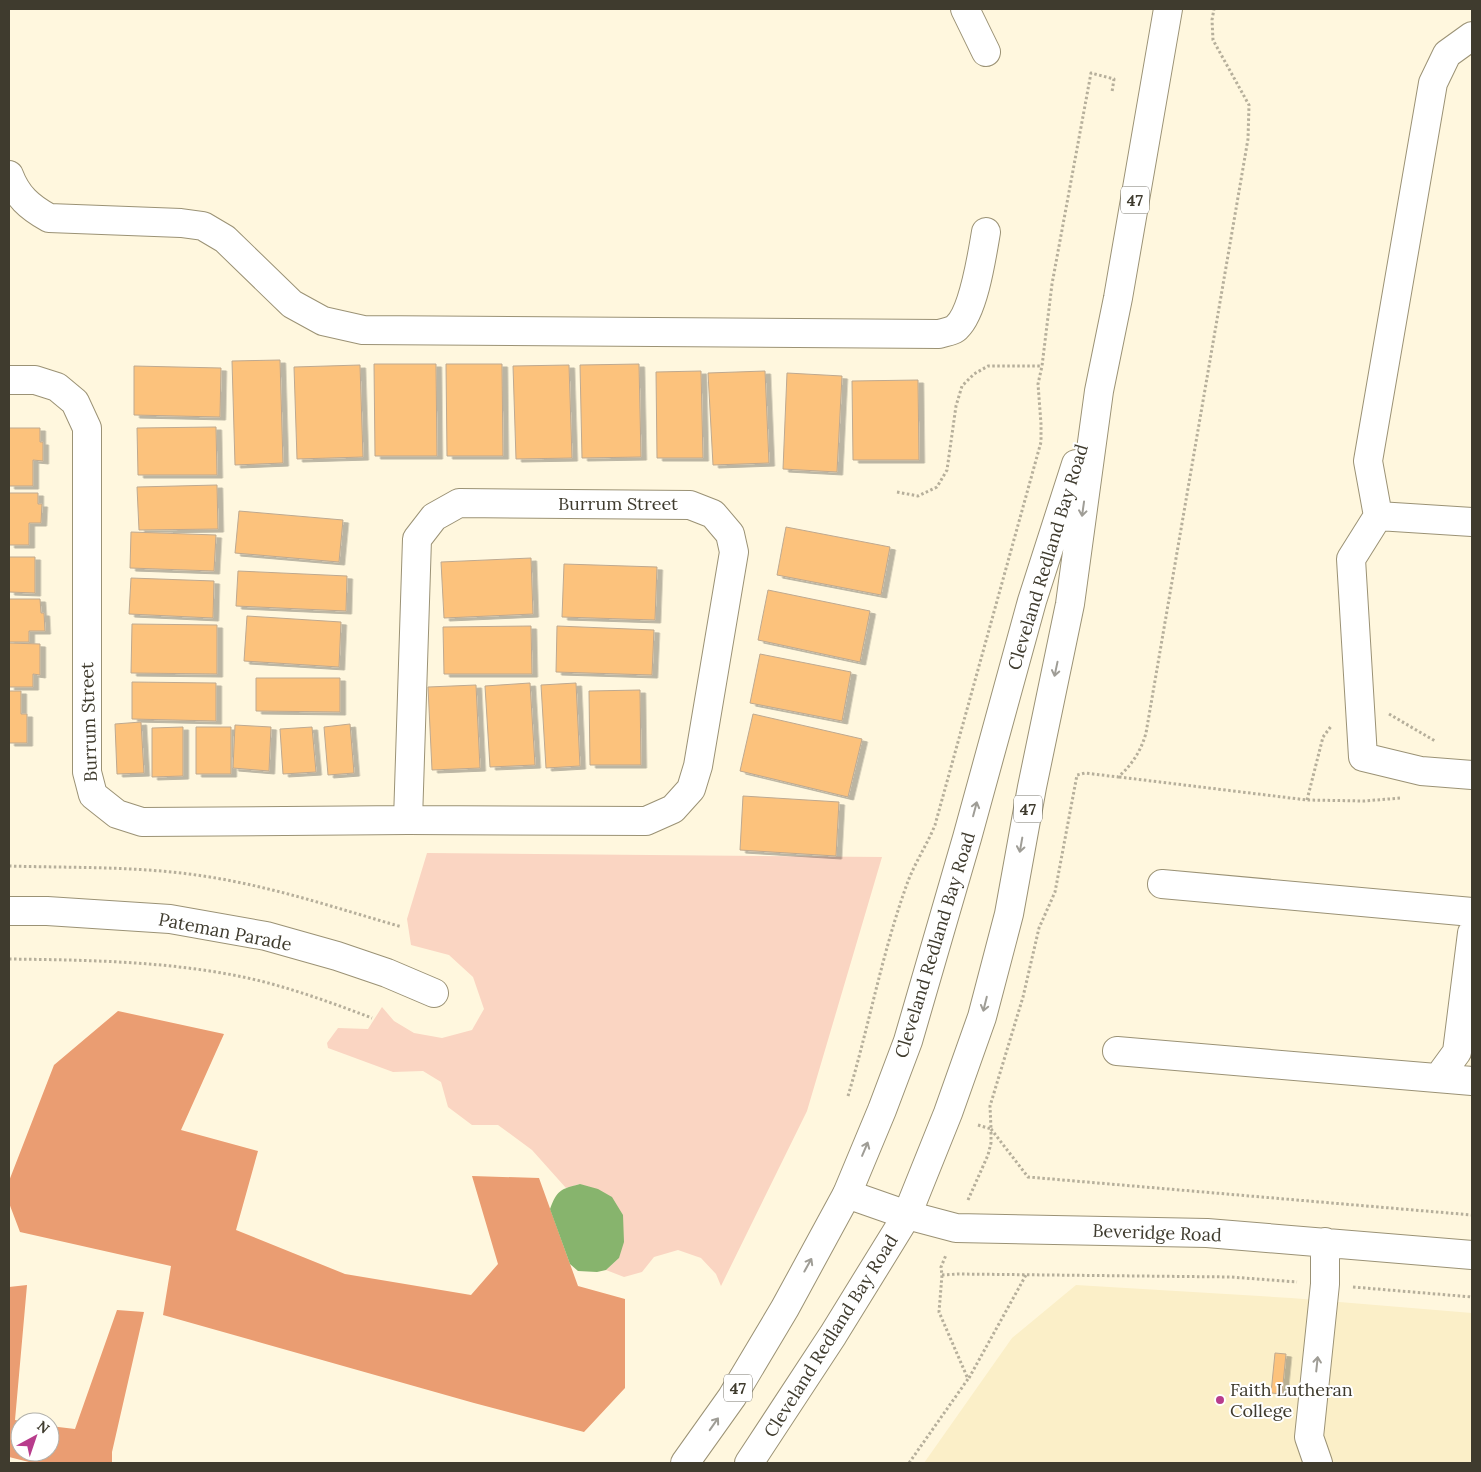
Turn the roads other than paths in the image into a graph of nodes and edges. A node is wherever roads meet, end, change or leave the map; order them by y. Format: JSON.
{"nodes":[{"id":1,"x":965,"y":9,"type":"edge"},
{"id":2,"x":1168,"y":9,"type":"edge"},
{"id":3,"x":1472,"y":36,"type":"edge"},
{"id":4,"x":986,"y":52,"type":"dead end"},
{"id":5,"x":9,"y":175,"type":"edge"},
{"id":6,"x":986,"y":232,"type":"dead end"},
{"id":7,"x":9,"y":380,"type":"edge"},
{"id":8,"x":1100,"y":391,"type":"junction"},
{"id":9,"x":1378,"y":516,"type":"junction"},
{"id":10,"x":1472,"y":522,"type":"edge"},
{"id":11,"x":1472,"y":775,"type":"edge"},
{"id":12,"x":408,"y":820,"type":"junction"},
{"id":13,"x":1162,"y":884,"type":"dead end"},
{"id":14,"x":9,"y":911,"type":"edge"},
{"id":15,"x":1472,"y":912,"type":"edge"},
{"id":16,"x":1472,"y":933,"type":"edge"},
{"id":17,"x":434,"y":993,"type":"dead end"},
{"id":18,"x":1117,"y":1051,"type":"dead end"},
{"id":19,"x":1438,"y":1078,"type":"junction"},
{"id":20,"x":1472,"y":1081,"type":"edge"},
{"id":21,"x":847,"y":1194,"type":"junction"},
{"id":22,"x":907,"y":1215,"type":"junction"},
{"id":23,"x":1325,"y":1242,"type":"junction"},
{"id":24,"x":1472,"y":1254,"type":"edge"},
{"id":25,"x":685,"y":1463,"type":"edge"},
{"id":26,"x":749,"y":1463,"type":"edge"},
{"id":27,"x":1318,"y":1463,"type":"edge"}],
"edges":[{"from":1,"to":4,"type":"main road"},
{"from":2,"to":8,"type":"main road","name":"Cleveland Redland Bay Road","number":"47"},
{"from":3,"to":9,"type":"main road"},
{"from":5,"to":6,"type":"main road"},
{"from":7,"to":12,"type":"main road","name":"Burrum Street"},
{"from":21,"to":8,"type":"main road","name":"Cleveland Redland Bay Road","number":"47","one_way":true},
{"from":8,"to":22,"type":"main road","name":"Cleveland Redland Bay Road","number":"47","one_way":true},
{"from":9,"to":10,"type":"main road"},
{"from":9,"to":11,"type":"main road"},
{"from":12,"to":12,"type":"main road","name":"Burrum Street"},
{"from":13,"to":15,"type":"main road"},
{"from":14,"to":17,"type":"main road","name":"Pateman Parade"},
{"from":16,"to":19,"type":"main road"},
{"from":18,"to":19,"type":"main road"},
{"from":19,"to":20,"type":"main road"},
{"from":21,"to":22,"type":"main road","name":"Beveridge Road"},
{"from":25,"to":21,"type":"main road","name":"Cleveland Redland Bay Road","number":"47","one_way":true},
{"from":22,"to":23,"type":"main road","name":"Beveridge Road"},
{"from":22,"to":26,"type":"main road","name":"Cleveland Redland Bay Road","number":"47"},
{"from":23,"to":24,"type":"main road","name":"Beveridge Road"},
{"from":27,"to":23,"type":"main road","one_way":true}]}
